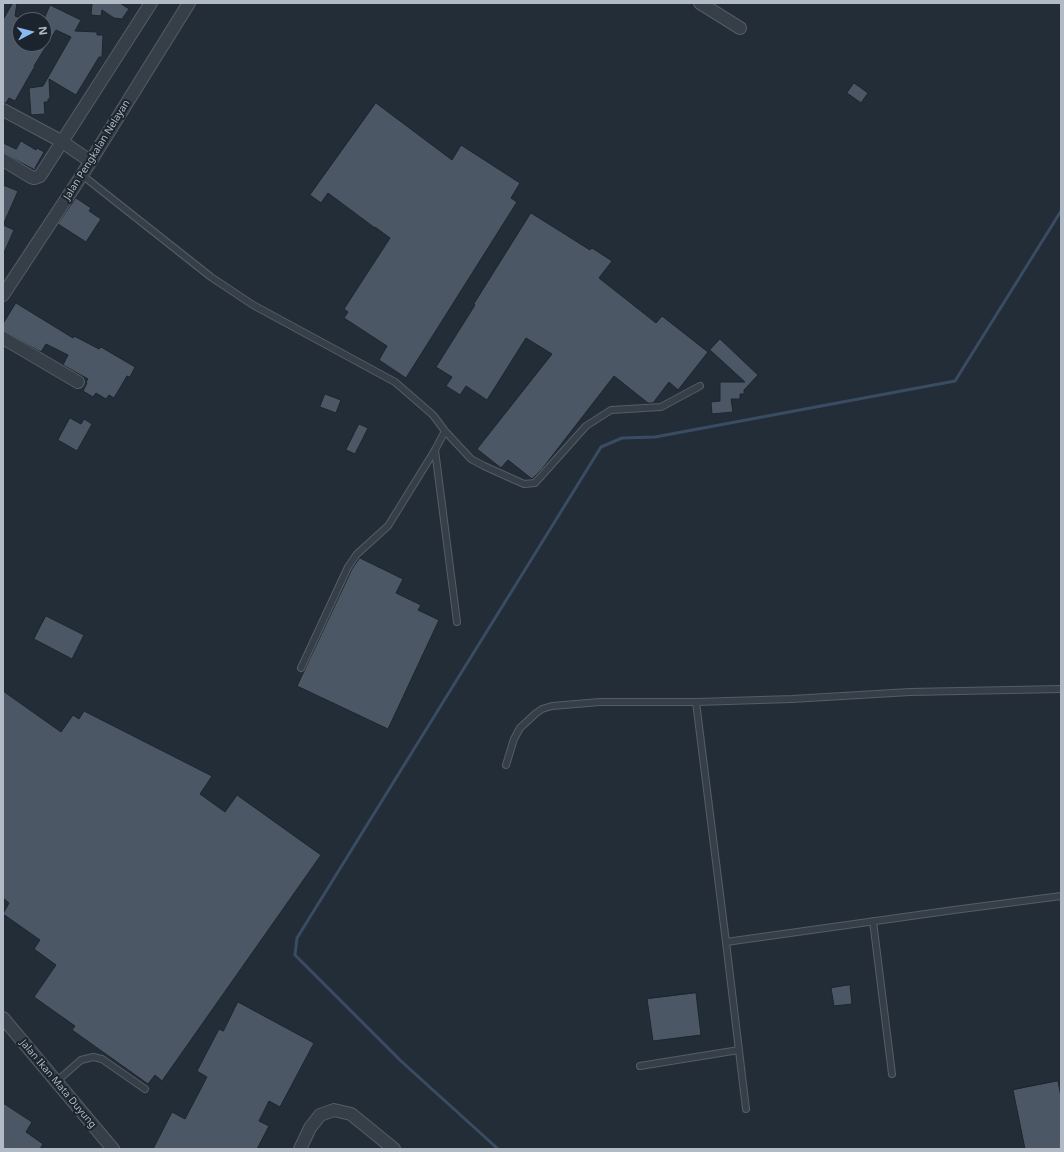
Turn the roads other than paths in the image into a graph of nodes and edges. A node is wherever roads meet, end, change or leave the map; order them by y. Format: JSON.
{"nodes":[{"id":1,"x":151,"y":3,"type":"edge"},
{"id":2,"x":189,"y":3,"type":"edge"},
{"id":3,"x":700,"y":3,"type":"edge"},
{"id":4,"x":740,"y":28,"type":"dead end"},
{"id":5,"x":3,"y":110,"type":"edge"},
{"id":6,"x":61,"y":141,"type":"junction"},
{"id":7,"x":3,"y":160,"type":"edge"},
{"id":8,"x":90,"y":161,"type":"junction"},
{"id":9,"x":82,"y":175,"type":"junction"},
{"id":10,"x":3,"y":295,"type":"edge"},
{"id":11,"x":3,"y":338,"type":"edge"},
{"id":12,"x":78,"y":382,"type":"dead end"},
{"id":13,"x":700,"y":386,"type":"dead end"},
{"id":14,"x":445,"y":431,"type":"junction"},
{"id":15,"x":435,"y":450,"type":"junction"},
{"id":16,"x":457,"y":622,"type":"dead end"},
{"id":17,"x":301,"y":668,"type":"dead end"},
{"id":18,"x":1061,"y":689,"type":"edge"},
{"id":19,"x":696,"y":702,"type":"junction"},
{"id":20,"x":506,"y":765,"type":"dead end"},
{"id":21,"x":1061,"y":896,"type":"edge"},
{"id":22,"x":873,"y":921,"type":"junction"},
{"id":23,"x":726,"y":942,"type":"junction"},
{"id":24,"x":3,"y":1018,"type":"edge"},
{"id":25,"x":739,"y":1050,"type":"junction"},
{"id":26,"x":640,"y":1066,"type":"dead end"},
{"id":27,"x":892,"y":1074,"type":"dead end"},
{"id":28,"x":56,"y":1082,"type":"junction"},
{"id":29,"x":145,"y":1089,"type":"dead end"},
{"id":30,"x":746,"y":1109,"type":"dead end"},
{"id":31,"x":113,"y":1149,"type":"edge"},
{"id":32,"x":300,"y":1149,"type":"edge"},
{"id":33,"x":394,"y":1149,"type":"edge"}],
"edges":[{"from":1,"to":6,"type":"street"},
{"from":2,"to":8,"type":"street","name":"Jalan Pengkalan Nelayan"},
{"from":3,"to":4,"type":"street"},
{"from":5,"to":6,"type":"street"},
{"from":6,"to":7,"type":"street"},
{"from":6,"to":8,"type":"street"},
{"from":8,"to":9,"type":"street","name":"Jalan Pengkalan Nelayan"},
{"from":9,"to":10,"type":"street","name":"Jalan Pengkalan Nelayan"},
{"from":9,"to":14,"type":"lane"},
{"from":11,"to":12,"type":"street"},
{"from":13,"to":14,"type":"lane"},
{"from":14,"to":15,"type":"lane"},
{"from":15,"to":16,"type":"lane"},
{"from":15,"to":17,"type":"lane"},
{"from":18,"to":19,"type":"lane"},
{"from":19,"to":20,"type":"lane"},
{"from":19,"to":23,"type":"lane"},
{"from":21,"to":22,"type":"lane"},
{"from":22,"to":23,"type":"lane"},
{"from":22,"to":27,"type":"lane"},
{"from":23,"to":25,"type":"lane"},
{"from":24,"to":28,"type":"street","name":"Jalan Ikan Mata Duyung"},
{"from":25,"to":26,"type":"lane"},
{"from":25,"to":30,"type":"lane"},
{"from":28,"to":29,"type":"lane"},
{"from":28,"to":31,"type":"street","name":"Jalan Ikan Mata Duyung"},
{"from":32,"to":33,"type":"street"}]}
